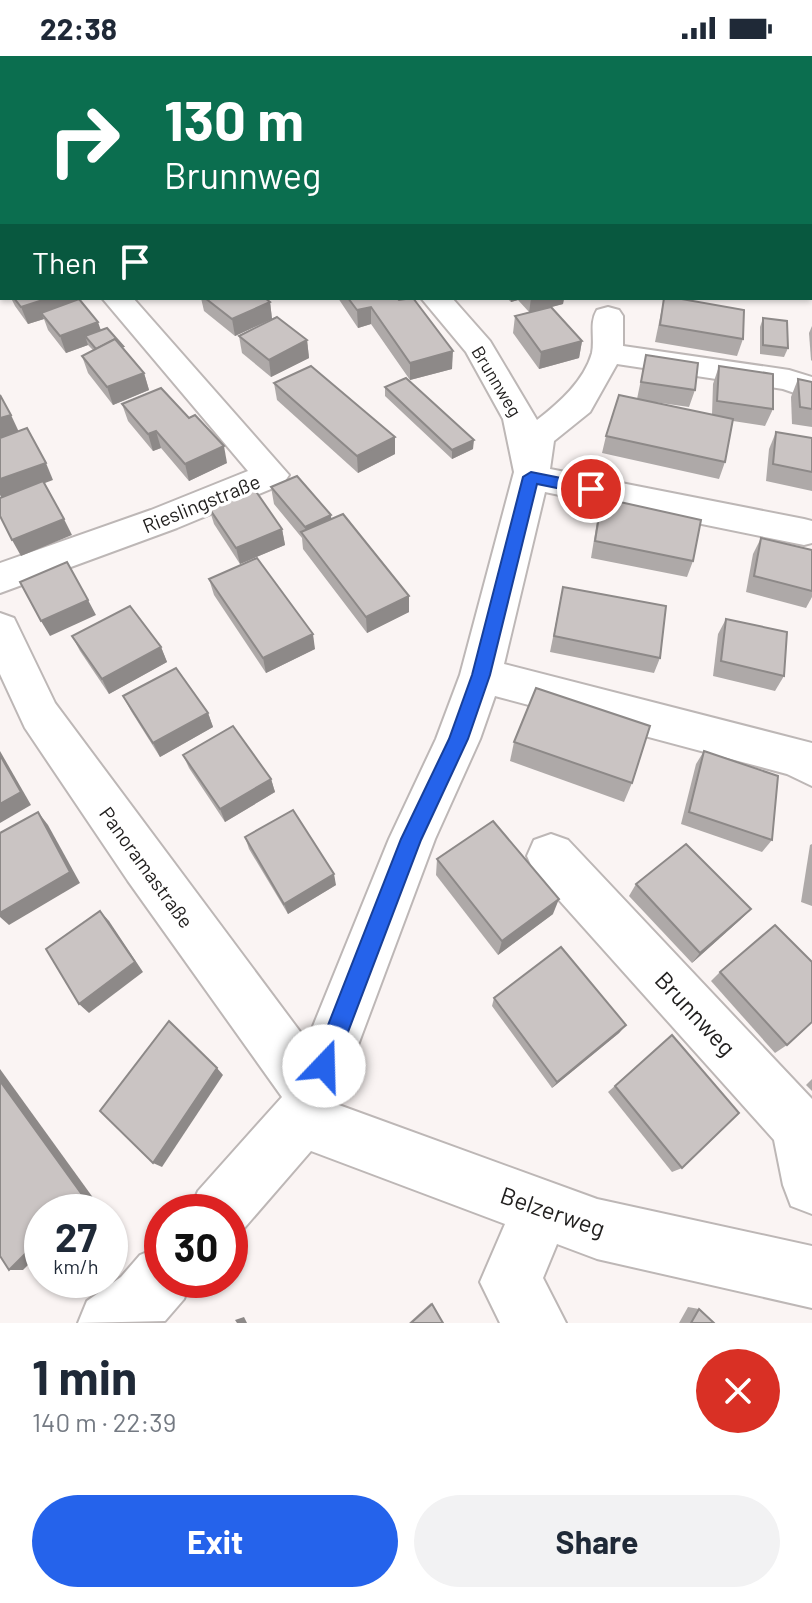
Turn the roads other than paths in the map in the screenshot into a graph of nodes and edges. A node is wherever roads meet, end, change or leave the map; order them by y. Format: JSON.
{"nodes":[{"id":1,"x":119,"y":300,"type":"edge"},
{"id":2,"x":438,"y":300,"type":"edge"},
{"id":3,"x":610,"y":304,"type":"edge"},
{"id":4,"x":607,"y":353,"type":"junction"},
{"id":5,"x":800,"y":385,"type":"edge"},
{"id":6,"x":531,"y":477,"type":"junction"},
{"id":7,"x":804,"y":532,"type":"dead end"},
{"id":8,"x":0,"y":578,"type":"edge"},
{"id":9,"x":0,"y":629,"type":"edge"},
{"id":10,"x":481,"y":675,"type":"junction"},
{"id":11,"x":812,"y":766,"type":"edge"},
{"id":12,"x":551,"y":856,"type":"dead end"},
{"id":13,"x":307,"y":1106,"type":"junction"},
{"id":14,"x":812,"y":1185,"type":"edge"},
{"id":15,"x":234,"y":1194,"type":"edge"},
{"id":16,"x":541,"y":1208,"type":"junction"},
{"id":17,"x":812,"y":1277,"type":"edge"},
{"id":18,"x":144,"y":1298,"type":"edge"},
{"id":19,"x":109,"y":1323,"type":"edge"},
{"id":20,"x":535,"y":1323,"type":"edge"}],
"edges":[{"from":1,"to":8,"type":"street","name":"Rieslingstraße"},
{"from":2,"to":6,"type":"street","name":"Brunnweg"},
{"from":3,"to":4,"type":"street","name":"Brunnweg"},
{"from":4,"to":5,"type":"street"},
{"from":4,"to":6,"type":"street","name":"Brunnweg"},
{"from":6,"to":7,"type":"street"},
{"from":6,"to":10,"type":"street","name":"Brunnweg"},
{"from":9,"to":13,"type":"street","name":"Panoramastraße"},
{"from":10,"to":11,"type":"street"},
{"from":10,"to":13,"type":"street","name":"Brunnweg"},
{"from":12,"to":14,"type":"street","name":"Brunnweg"},
{"from":13,"to":15,"type":"street","name":"Brunnweg"},
{"from":13,"to":16,"type":"street","name":"Belzerweg"},
{"from":16,"to":17,"type":"street","name":"Belzerweg"},
{"from":16,"to":20,"type":"street"},
{"from":18,"to":19,"type":"street"}]}
